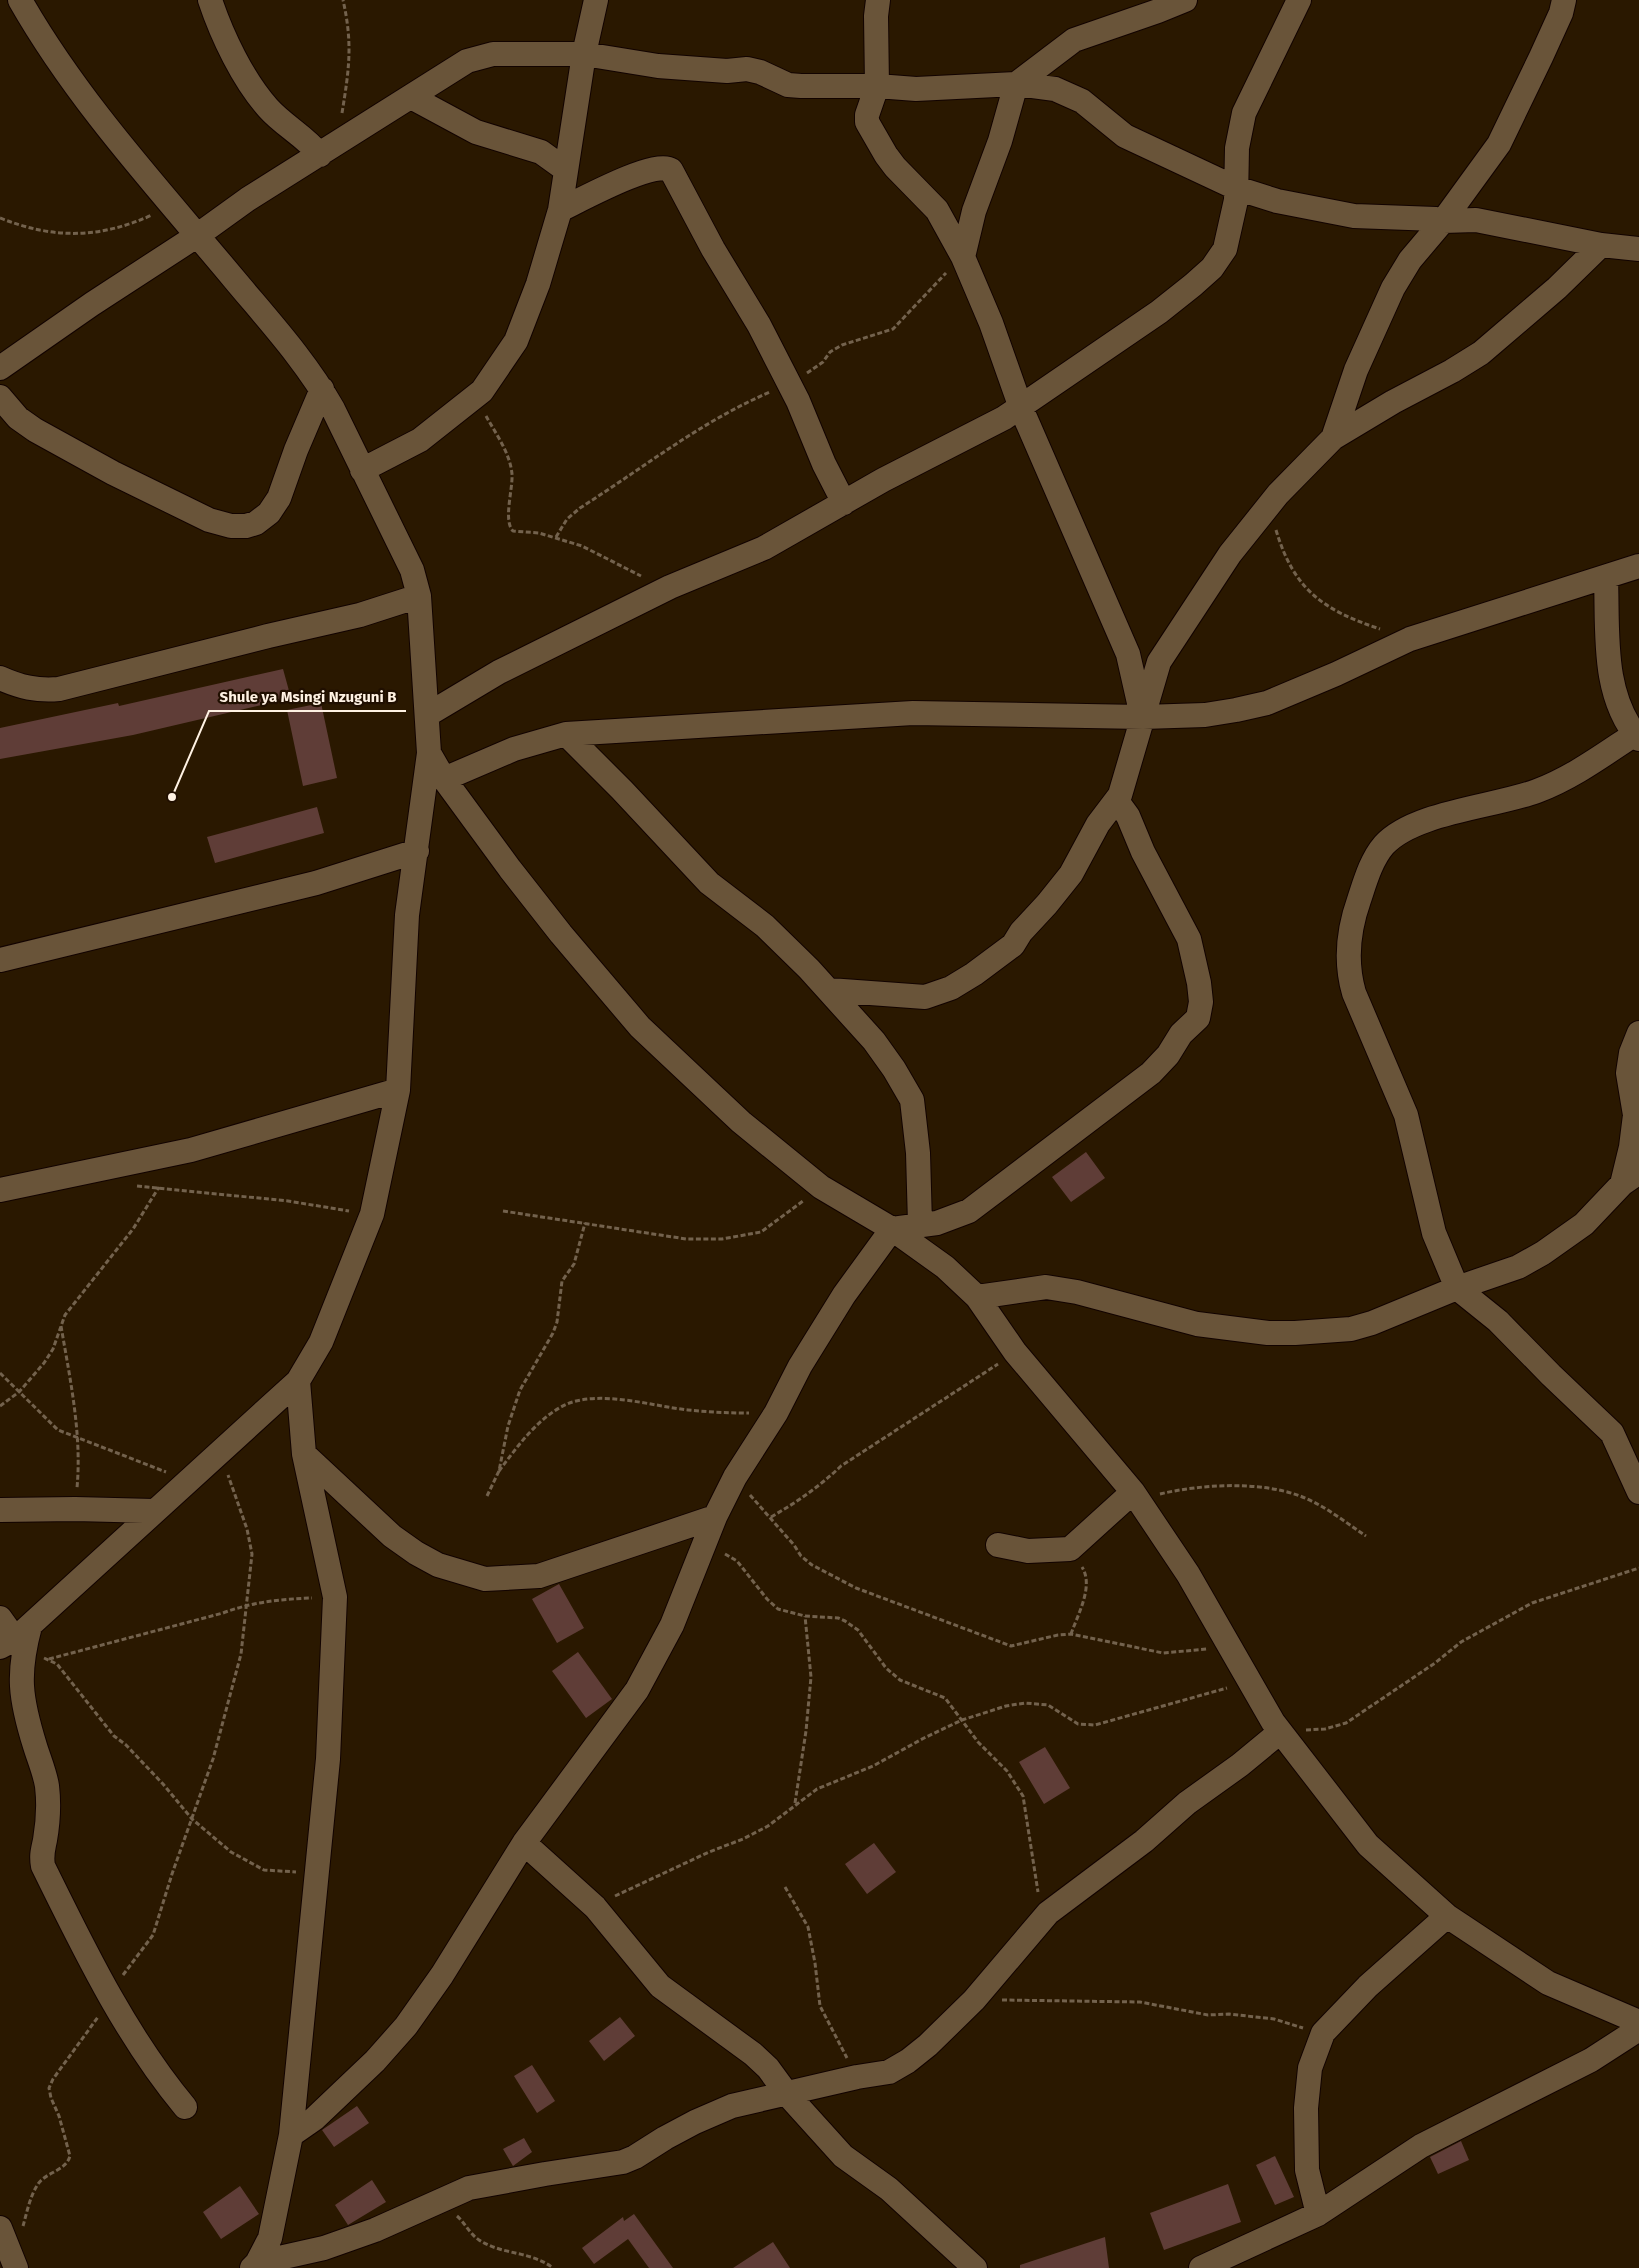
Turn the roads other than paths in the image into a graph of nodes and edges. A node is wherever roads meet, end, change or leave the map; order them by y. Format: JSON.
{"nodes":[{"id":1,"x":20,"y":0,"type":"edge"},
{"id":2,"x":210,"y":0,"type":"edge"},
{"id":3,"x":596,"y":0,"type":"edge"},
{"id":4,"x":878,"y":0,"type":"edge"},
{"id":5,"x":1185,"y":0,"type":"edge"},
{"id":6,"x":1299,"y":0,"type":"edge"},
{"id":7,"x":1565,"y":1,"type":"edge"},
{"id":8,"x":584,"y":54,"type":"junction"},
{"id":9,"x":1016,"y":84,"type":"junction"},
{"id":10,"x":877,"y":86,"type":"junction"},
{"id":11,"x":411,"y":97,"type":"junction"},
{"id":12,"x":328,"y":150,"type":"junction"},
{"id":13,"x":566,"y":170,"type":"junction"},
{"id":14,"x":1236,"y":188,"type":"junction"},
{"id":15,"x":560,"y":210,"type":"junction"},
{"id":16,"x":1443,"y":221,"type":"junction"},
{"id":17,"x":198,"y":235,"type":"junction"},
{"id":18,"x":1601,"y":245,"type":"junction"},
{"id":19,"x":1639,"y":249,"type":"edge"},
{"id":20,"x":963,"y":257,"type":"junction"},
{"id":21,"x":0,"y":368,"type":"edge"},
{"id":22,"x":322,"y":389,"type":"junction"},
{"id":23,"x":0,"y":397,"type":"edge"},
{"id":24,"x":1020,"y":408,"type":"junction"},
{"id":25,"x":1332,"y":438,"type":"junction"},
{"id":26,"x":362,"y":470,"type":"junction"},
{"id":27,"x":844,"y":503,"type":"junction"},
{"id":28,"x":1639,"y":566,"type":"edge"},
{"id":29,"x":1606,"y":576,"type":"junction"},
{"id":30,"x":419,"y":596,"type":"junction"},
{"id":31,"x":0,"y":678,"type":"edge"},
{"id":32,"x":427,"y":715,"type":"junction"},
{"id":33,"x":1143,"y":717,"type":"junction"},
{"id":34,"x":566,"y":734,"type":"junction"},
{"id":35,"x":1637,"y":737,"type":"edge"},
{"id":36,"x":429,"y":753,"type":"junction"},
{"id":37,"x":444,"y":779,"type":"junction"},
{"id":38,"x":1117,"y":801,"type":"junction"},
{"id":39,"x":417,"y":851,"type":"junction"},
{"id":40,"x":0,"y":960,"type":"edge"},
{"id":41,"x":829,"y":990,"type":"junction"},
{"id":42,"x":1639,"y":1033,"type":"edge"},
{"id":43,"x":398,"y":1090,"type":"junction"},
{"id":44,"x":1630,"y":1178,"type":"edge"},
{"id":45,"x":0,"y":1190,"type":"edge"},
{"id":46,"x":920,"y":1224,"type":"junction"},
{"id":47,"x":892,"y":1229,"type":"junction"},
{"id":48,"x":1457,"y":1288,"type":"junction"},
{"id":49,"x":977,"y":1297,"type":"junction"},
{"id":50,"x":298,"y":1381,"type":"junction"},
{"id":51,"x":1612,"y":1433,"type":"junction"},
{"id":52,"x":1639,"y":1447,"type":"edge"},
{"id":53,"x":304,"y":1454,"type":"junction"},
{"id":54,"x":1639,"y":1492,"type":"edge"},
{"id":55,"x":1135,"y":1496,"type":"junction"},
{"id":56,"x":0,"y":1510,"type":"edge"},
{"id":57,"x":154,"y":1511,"type":"junction"},
{"id":58,"x":715,"y":1517,"type":"junction"},
{"id":59,"x":998,"y":1545,"type":"dead end"},
{"id":60,"x":0,"y":1618,"type":"edge"},
{"id":61,"x":17,"y":1641,"type":"edge"},
{"id":62,"x":1280,"y":1732,"type":"junction"},
{"id":63,"x":524,"y":1843,"type":"junction"},
{"id":64,"x":1447,"y":1916,"type":"junction"},
{"id":65,"x":1639,"y":2022,"type":"edge"},
{"id":66,"x":1639,"y":2029,"type":"edge"},
{"id":67,"x":787,"y":2094,"type":"junction"},
{"id":68,"x":185,"y":2106,"type":"dead end"},
{"id":69,"x":291,"y":2135,"type":"junction"},
{"id":70,"x":1318,"y":2214,"type":"junction"},
{"id":71,"x":0,"y":2228,"type":"edge"},
{"id":72,"x":15,"y":2265,"type":"edge"},
{"id":73,"x":255,"y":2266,"type":"edge"},
{"id":74,"x":975,"y":2268,"type":"edge"},
{"id":75,"x":1201,"y":2268,"type":"edge"}],
"edges":[{"from":1,"to":17,"type":"street"},
{"from":2,"to":12,"type":"street"},
{"from":3,"to":8,"type":"street"},
{"from":4,"to":10,"type":"street"},
{"from":5,"to":9,"type":"street"},
{"from":6,"to":14,"type":"street"},
{"from":7,"to":16,"type":"street"},
{"from":8,"to":10,"type":"street"},
{"from":8,"to":11,"type":"street"},
{"from":8,"to":13,"type":"street"},
{"from":9,"to":10,"type":"street"},
{"from":9,"to":14,"type":"street"},
{"from":9,"to":20,"type":"street"},
{"from":10,"to":20,"type":"street"},
{"from":11,"to":12,"type":"street"},
{"from":11,"to":13,"type":"street"},
{"from":12,"to":17,"type":"street"},
{"from":13,"to":15,"type":"street"},
{"from":14,"to":16,"type":"street"},
{"from":14,"to":24,"type":"street"},
{"from":15,"to":26,"type":"street"},
{"from":15,"to":27,"type":"street"},
{"from":16,"to":18,"type":"street"},
{"from":16,"to":25,"type":"street"},
{"from":17,"to":21,"type":"street"},
{"from":17,"to":22,"type":"street"},
{"from":18,"to":19,"type":"street"},
{"from":18,"to":25,"type":"street"},
{"from":20,"to":24,"type":"street"},
{"from":22,"to":23,"type":"street"},
{"from":22,"to":26,"type":"street"},
{"from":24,"to":27,"type":"street"},
{"from":24,"to":33,"type":"street"},
{"from":25,"to":33,"type":"street"},
{"from":26,"to":30,"type":"street"},
{"from":27,"to":32,"type":"street"},
{"from":28,"to":29,"type":"street"},
{"from":29,"to":33,"type":"street"},
{"from":29,"to":35,"type":"street"},
{"from":30,"to":31,"type":"street"},
{"from":30,"to":32,"type":"street"},
{"from":32,"to":36,"type":"street"},
{"from":33,"to":34,"type":"street"},
{"from":33,"to":38,"type":"street"},
{"from":34,"to":37,"type":"street"},
{"from":34,"to":41,"type":"street"},
{"from":35,"to":48,"type":"street"},
{"from":36,"to":37,"type":"street"},
{"from":36,"to":39,"type":"street"},
{"from":37,"to":47,"type":"street"},
{"from":38,"to":41,"type":"street"},
{"from":38,"to":46,"type":"street"},
{"from":39,"to":40,"type":"street"},
{"from":39,"to":43,"type":"street"},
{"from":41,"to":46,"type":"street"},
{"from":42,"to":44,"type":"street"},
{"from":43,"to":45,"type":"street"},
{"from":43,"to":50,"type":"street"},
{"from":44,"to":48,"type":"street"},
{"from":46,"to":47,"type":"street"},
{"from":47,"to":49,"type":"street"},
{"from":47,"to":58,"type":"street"},
{"from":48,"to":49,"type":"street"},
{"from":48,"to":51,"type":"street"},
{"from":49,"to":55,"type":"street"},
{"from":50,"to":53,"type":"street"},
{"from":50,"to":57,"type":"street"},
{"from":51,"to":52,"type":"street"},
{"from":51,"to":54,"type":"street"},
{"from":53,"to":58,"type":"street"},
{"from":53,"to":69,"type":"street"},
{"from":55,"to":59,"type":"street"},
{"from":55,"to":62,"type":"street"},
{"from":56,"to":57,"type":"street"},
{"from":57,"to":61,"type":"street"},
{"from":58,"to":63,"type":"street"},
{"from":60,"to":61,"type":"street"},
{"from":61,"to":68,"type":"street"},
{"from":62,"to":64,"type":"street"},
{"from":62,"to":67,"type":"street"},
{"from":63,"to":67,"type":"street"},
{"from":63,"to":69,"type":"street"},
{"from":64,"to":65,"type":"street"},
{"from":64,"to":70,"type":"street"},
{"from":66,"to":70,"type":"street"},
{"from":67,"to":73,"type":"street"},
{"from":67,"to":74,"type":"street"},
{"from":69,"to":73,"type":"street"},
{"from":70,"to":75,"type":"street"},
{"from":71,"to":72,"type":"street"}]}
